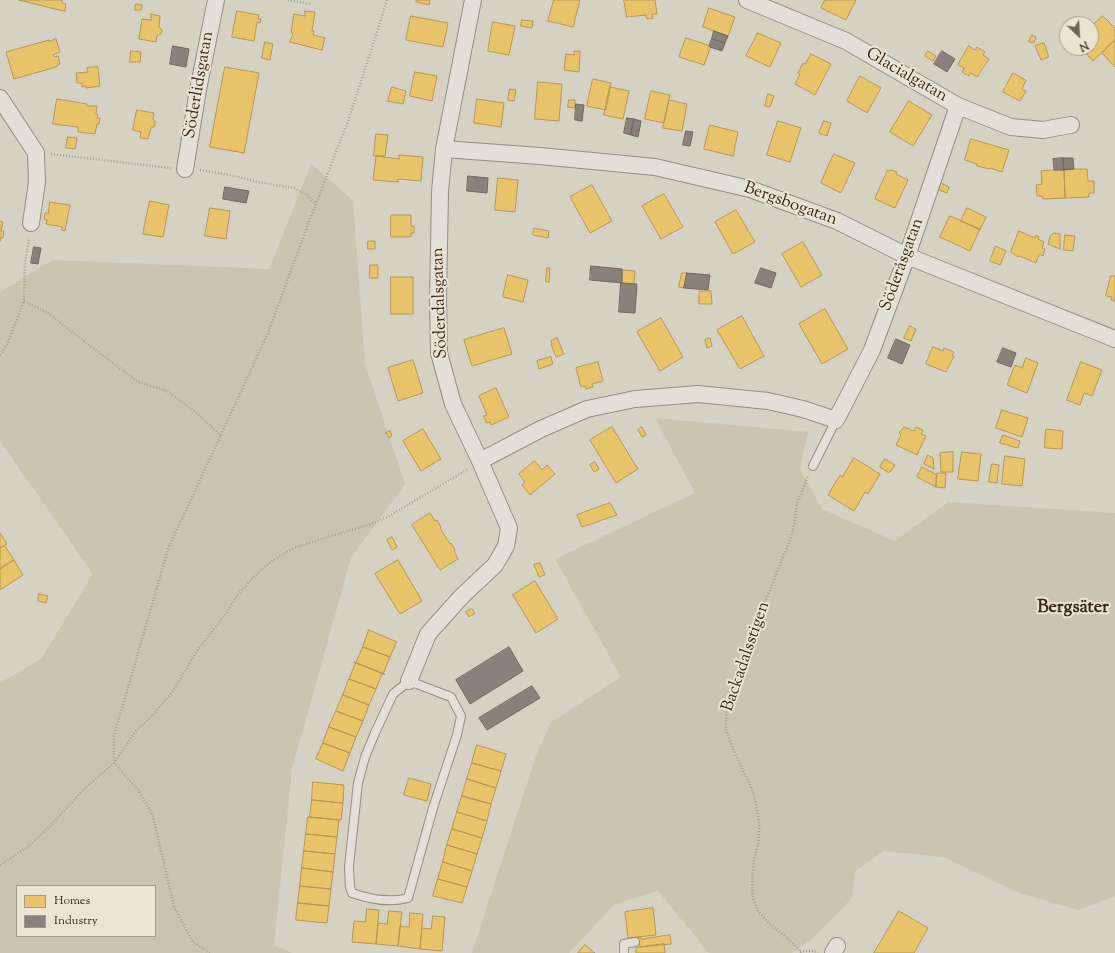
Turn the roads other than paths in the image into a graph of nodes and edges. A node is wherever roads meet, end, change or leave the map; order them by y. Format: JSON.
{"nodes":[{"id":1,"x":216,"y":0,"type":"edge"},
{"id":2,"x":472,"y":0,"type":"edge"},
{"id":3,"x":747,"y":0,"type":"edge"},
{"id":4,"x":0,"y":98,"type":"edge"},
{"id":5,"x":958,"y":106,"type":"junction"},
{"id":6,"x":1071,"y":125,"type":"dead end"},
{"id":7,"x":444,"y":150,"type":"junction"},
{"id":8,"x":185,"y":169,"type":"road end"},
{"id":9,"x":32,"y":222,"type":"road end"},
{"id":10,"x":907,"y":256,"type":"junction"},
{"id":11,"x":1115,"y":339,"type":"edge"},
{"id":12,"x":836,"y":420,"type":"junction"},
{"id":13,"x":480,"y":461,"type":"junction"},
{"id":14,"x":813,"y":466,"type":"road end"},
{"id":15,"x":409,"y":681,"type":"junction"},
{"id":16,"x":635,"y":942,"type":"dead end"},
{"id":17,"x":624,"y":953,"type":"edge"}],
"edges":[{"from":1,"to":8,"type":"street","name":"Söderlidsgatan"},
{"from":2,"to":7,"type":"street","name":"Söderdalsgatan"},
{"from":3,"to":5,"type":"street","name":"Glacialgatan"},
{"from":4,"to":9,"type":"street"},
{"from":5,"to":6,"type":"street","name":"Glacialgatan"},
{"from":5,"to":10,"type":"street","name":"Söderåsgatan"},
{"from":7,"to":10,"type":"street","name":"Bergsbogatan"},
{"from":7,"to":13,"type":"street","name":"Söderdalsgatan"},
{"from":10,"to":11,"type":"street","name":"Bergsbogatan"},
{"from":10,"to":12,"type":"street","name":"Söderåsgatan"},
{"from":12,"to":13,"type":"street"},
{"from":12,"to":14,"type":"lane"},
{"from":13,"to":15,"type":"street","name":"Söderdalsgatan"},
{"from":15,"to":15,"type":"lane"},
{"from":16,"to":17,"type":"lane"}]}
